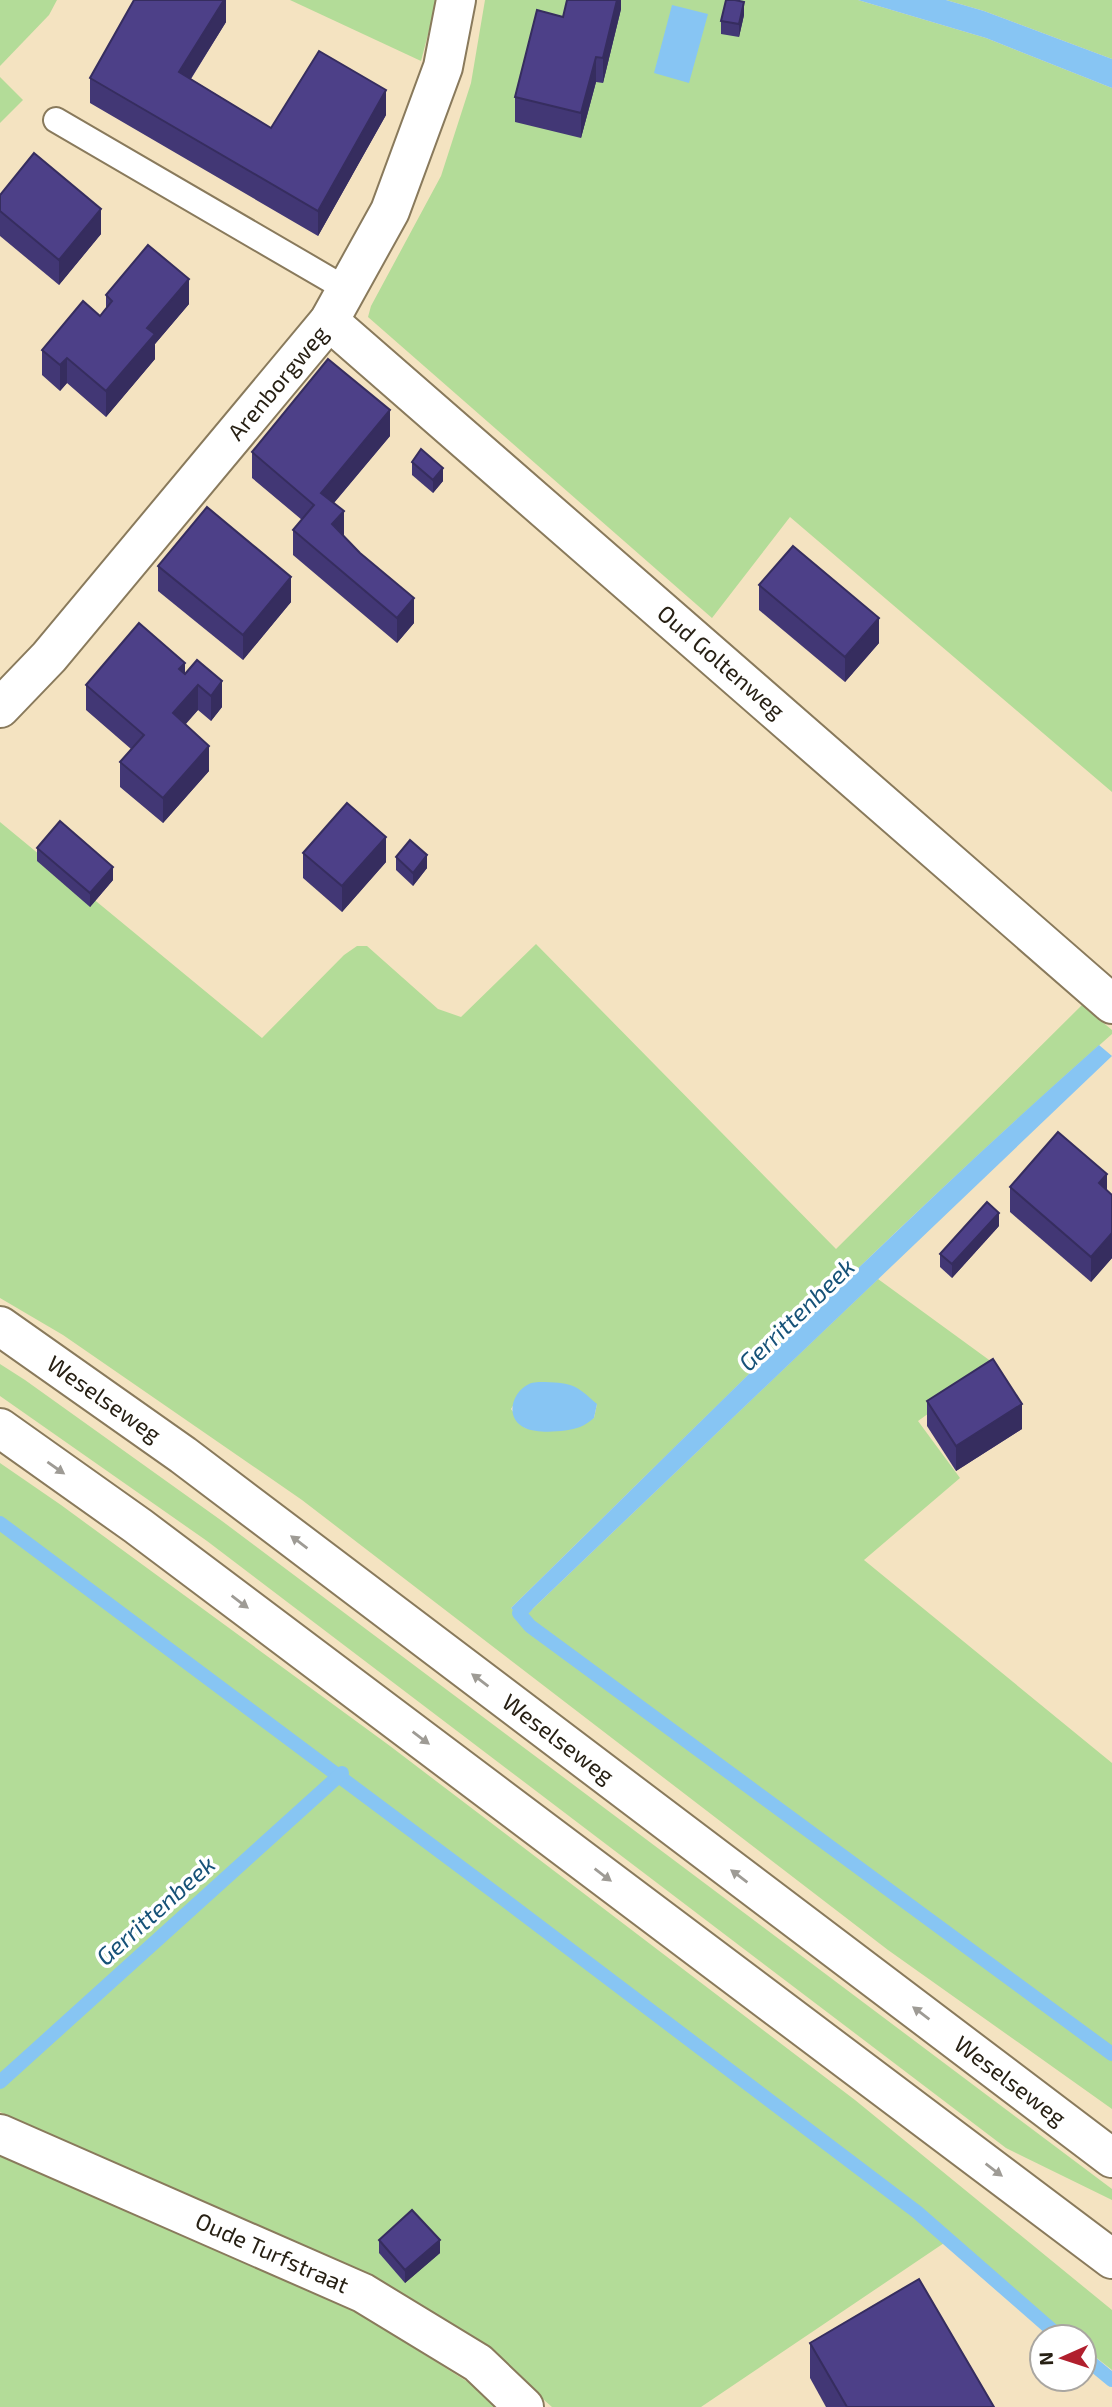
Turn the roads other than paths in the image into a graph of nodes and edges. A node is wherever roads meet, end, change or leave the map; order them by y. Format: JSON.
{"nodes":[{"id":1,"x":456,"y":0,"type":"edge"},
{"id":2,"x":56,"y":120,"type":"dead end"},
{"id":3,"x":338,"y":305,"type":"junction"},
{"id":4,"x":0,"y":708,"type":"edge"},
{"id":5,"x":1112,"y":1004,"type":"edge"},
{"id":6,"x":0,"y":1326,"type":"edge"},
{"id":7,"x":0,"y":1428,"type":"edge"},
{"id":8,"x":0,"y":2134,"type":"edge"},
{"id":9,"x":1112,"y":2158,"type":"edge"},
{"id":10,"x":1112,"y":2259,"type":"edge"},
{"id":11,"x":524,"y":2407,"type":"edge"}],
"edges":[{"from":1,"to":3,"type":"main road","name":"Arenborgweg"},
{"from":2,"to":3,"type":"lane"},
{"from":3,"to":4,"type":"main road","name":"Arenborgweg"},
{"from":3,"to":5,"type":"main road","name":"Oud Goltenweg"},
{"from":9,"to":6,"type":"main road","name":"Weselseweg","one_way":true},
{"from":7,"to":10,"type":"main road","one_way":true},
{"from":8,"to":11,"type":"main road","name":"Oude Turfstraat"}]}
